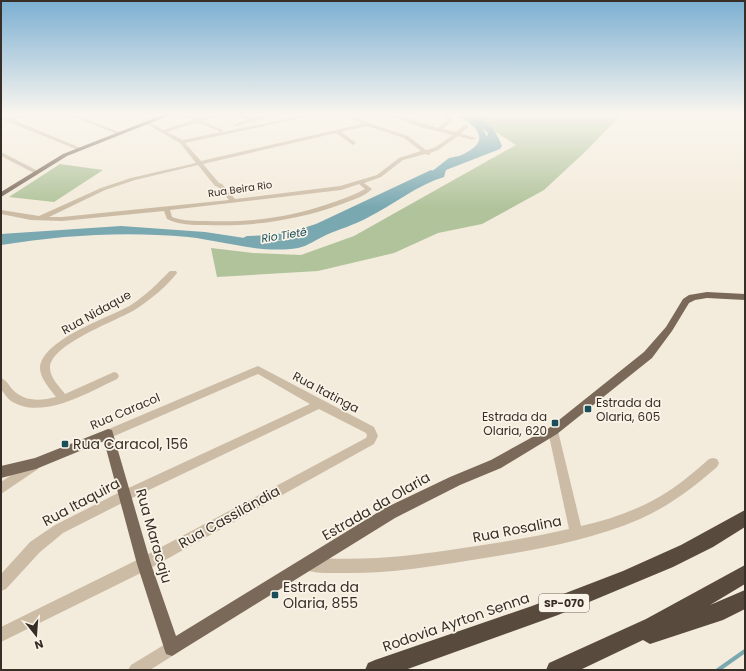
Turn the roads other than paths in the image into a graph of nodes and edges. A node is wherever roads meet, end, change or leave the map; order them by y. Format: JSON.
{"nodes":[{"id":1,"x":71,"y":145,"type":"edge"},
{"id":2,"x":89,"y":145,"type":"edge"},
{"id":3,"x":185,"y":145,"type":"edge"},
{"id":4,"x":278,"y":145,"type":"edge"},
{"id":5,"x":417,"y":145,"type":"edge"},
{"id":6,"x":442,"y":145,"type":"edge"},
{"id":7,"x":80,"y":149,"type":"junction"},
{"id":8,"x":1,"y":154,"type":"edge"},
{"id":9,"x":429,"y":154,"type":"junction"},
{"id":10,"x":199,"y":163,"type":"junction"},
{"id":11,"x":36,"y":172,"type":"junction"},
{"id":12,"x":361,"y":183,"type":"junction"},
{"id":13,"x":1,"y":195,"type":"edge"},
{"id":14,"x":233,"y":201,"type":"junction"},
{"id":15,"x":166,"y":208,"type":"junction"},
{"id":16,"x":1,"y":212,"type":"edge"},
{"id":17,"x":40,"y":219,"type":"junction"},
{"id":18,"x":173,"y":273,"type":"dead end"},
{"id":19,"x":745,"y":297,"type":"edge"},
{"id":20,"x":258,"y":370,"type":"joint"},
{"id":21,"x":114,"y":376,"type":"dead end"},
{"id":22,"x":1,"y":382,"type":"edge"},
{"id":23,"x":63,"y":398,"type":"junction"},
{"id":24,"x":319,"y":404,"type":"junction"},
{"id":25,"x":553,"y":431,"type":"junction"},
{"id":26,"x":108,"y":434,"type":"junction"},
{"id":27,"x":370,"y":441,"type":"joint"},
{"id":28,"x":713,"y":462,"type":"dead end"},
{"id":29,"x":36,"y":463,"type":"junction"},
{"id":30,"x":1,"y":472,"type":"edge"},
{"id":31,"x":1,"y":489,"type":"edge"},
{"id":32,"x":126,"y":495,"type":"junction"},
{"id":33,"x":745,"y":518,"type":"edge"},
{"id":34,"x":576,"y":533,"type":"junction"},
{"id":35,"x":144,"y":564,"type":"junction"},
{"id":36,"x":308,"y":564,"type":"junction"},
{"id":37,"x":745,"y":574,"type":"edge"},
{"id":38,"x":1,"y":584,"type":"edge"},
{"id":39,"x":745,"y":599,"type":"edge"},
{"id":40,"x":1,"y":635,"type":"edge"},
{"id":41,"x":615,"y":646,"type":"junction"},
{"id":42,"x":172,"y":648,"type":"junction"},
{"id":43,"x":136,"y":670,"type":"edge"},
{"id":44,"x":375,"y":670,"type":"edge"},
{"id":45,"x":556,"y":670,"type":"edge"}],
"edges":[{"from":1,"to":7,"type":"street"},
{"from":2,"to":7,"type":"main road"},
{"from":3,"to":10,"type":"street"},
{"from":4,"to":10,"type":"street"},
{"from":5,"to":9,"type":"street"},
{"from":6,"to":9,"type":"street","name":"Rua Beira Rio"},
{"from":7,"to":11,"type":"main road"},
{"from":8,"to":11,"type":"street"},
{"from":9,"to":12,"type":"street","name":"Rua Beira Rio"},
{"from":10,"to":14,"type":"street"},
{"from":10,"to":17,"type":"street"},
{"from":11,"to":13,"type":"main road"},
{"from":12,"to":14,"type":"street","name":"Rua Beira Rio"},
{"from":12,"to":15,"type":"street"},
{"from":14,"to":15,"type":"street","name":"Rua Beira Rio"},
{"from":15,"to":17,"type":"street","name":"Rua Beira Rio"},
{"from":16,"to":17,"type":"street","name":"Rua Beira Rio"},
{"from":18,"to":23,"type":"street","name":"Rua Nidaque"},
{"from":19,"to":25,"type":"main road","name":"Estrada da Olaria"},
{"from":20,"to":24,"type":"street","name":"Rua Itatinga"},
{"from":20,"to":26,"type":"street","name":"Rua Caracol"},
{"from":21,"to":23,"type":"street"},
{"from":22,"to":23,"type":"street"},
{"from":24,"to":27,"type":"street","name":"Rua Itatinga"},
{"from":24,"to":32,"type":"street","name":"Rua Itaquira"},
{"from":25,"to":34,"type":"street"},
{"from":25,"to":36,"type":"main road","name":"Estrada da Olaria"},
{"from":26,"to":29,"type":"main road","name":"Rua Caracol"},
{"from":26,"to":32,"type":"main road","name":"Rua Maracaju"},
{"from":27,"to":35,"type":"street","name":"Rua Cassilândia"},
{"from":28,"to":34,"type":"street","name":"Rua Rosalina"},
{"from":29,"to":30,"type":"main road","name":"Rua Caracol"},
{"from":29,"to":31,"type":"street"},
{"from":32,"to":35,"type":"main road","name":"Rua Maracaju"},
{"from":32,"to":38,"type":"street","name":"Rua Itaquira"},
{"from":33,"to":44,"type":"highway","name":"Rodovia Ayrton Senna","number":"SP-070"},
{"from":34,"to":36,"type":"street","name":"Rua Rosalina"},
{"from":35,"to":40,"type":"street","name":"Rua Cassilândia"},
{"from":35,"to":42,"type":"main road","name":"Rua Maracaju"},
{"from":36,"to":42,"type":"main road","name":"Estrada da Olaria"},
{"from":37,"to":41,"type":"highway"},
{"from":39,"to":41,"type":"highway"},
{"from":41,"to":45,"type":"highway"},
{"from":42,"to":43,"type":"street"}]}
